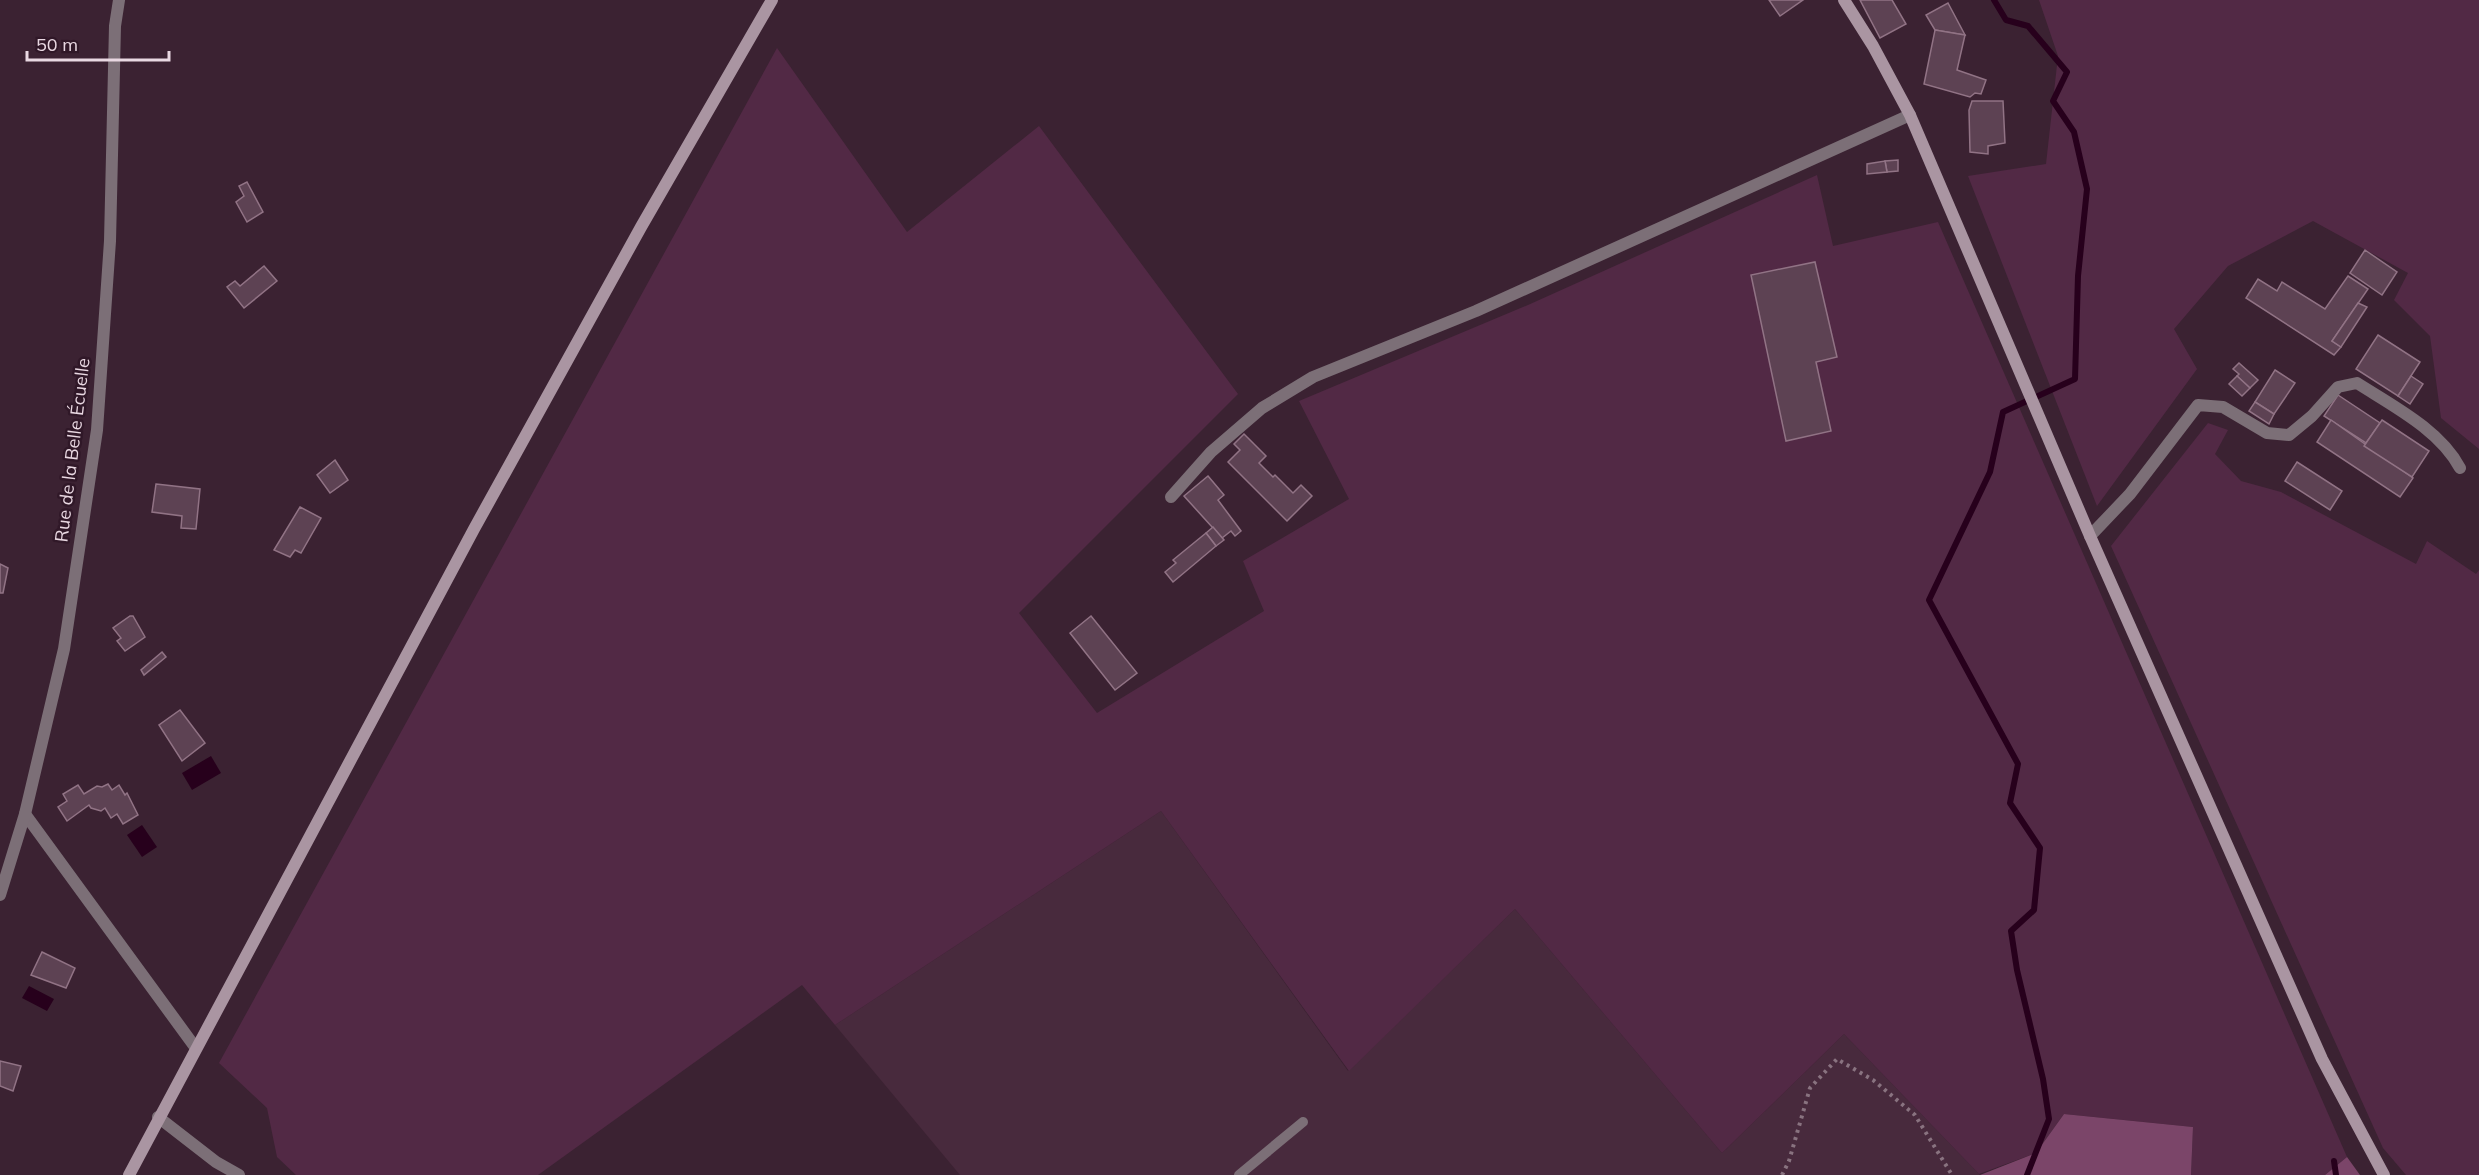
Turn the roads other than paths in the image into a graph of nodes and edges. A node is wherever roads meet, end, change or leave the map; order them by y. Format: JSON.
{"nodes":[{"id":1,"x":119,"y":0,"type":"edge"},
{"id":2,"x":772,"y":0,"type":"edge"},
{"id":3,"x":1844,"y":0,"type":"edge"},
{"id":4,"x":1910,"y":115,"type":"junction"},
{"id":5,"x":2460,"y":468,"type":"dead end"},
{"id":6,"x":1171,"y":497,"type":"dead end"},
{"id":7,"x":2090,"y":536,"type":"junction"},
{"id":8,"x":25,"y":814,"type":"junction"},
{"id":9,"x":0,"y":895,"type":"edge"},
{"id":10,"x":195,"y":1047,"type":"junction"},
{"id":11,"x":158,"y":1117,"type":"junction"},
{"id":12,"x":1303,"y":1122,"type":"dead end"},
{"id":13,"x":129,"y":1175,"type":"edge"},
{"id":14,"x":239,"y":1175,"type":"edge"},
{"id":15,"x":1239,"y":1175,"type":"edge"},
{"id":16,"x":2384,"y":1175,"type":"edge"}],
"edges":[{"from":1,"to":8,"type":"street","name":"Rue de la Belle Écuelle"},
{"from":2,"to":10,"type":"main road"},
{"from":3,"to":4,"type":"main road"},
{"from":4,"to":6,"type":"street"},
{"from":4,"to":7,"type":"main road"},
{"from":5,"to":7,"type":"street"},
{"from":7,"to":16,"type":"main road"},
{"from":8,"to":9,"type":"street","name":"Rue de la Belle Écuelle"},
{"from":8,"to":10,"type":"street"},
{"from":10,"to":11,"type":"main road"},
{"from":11,"to":13,"type":"main road"},
{"from":11,"to":14,"type":"street"},
{"from":12,"to":15,"type":"lane"}]}
